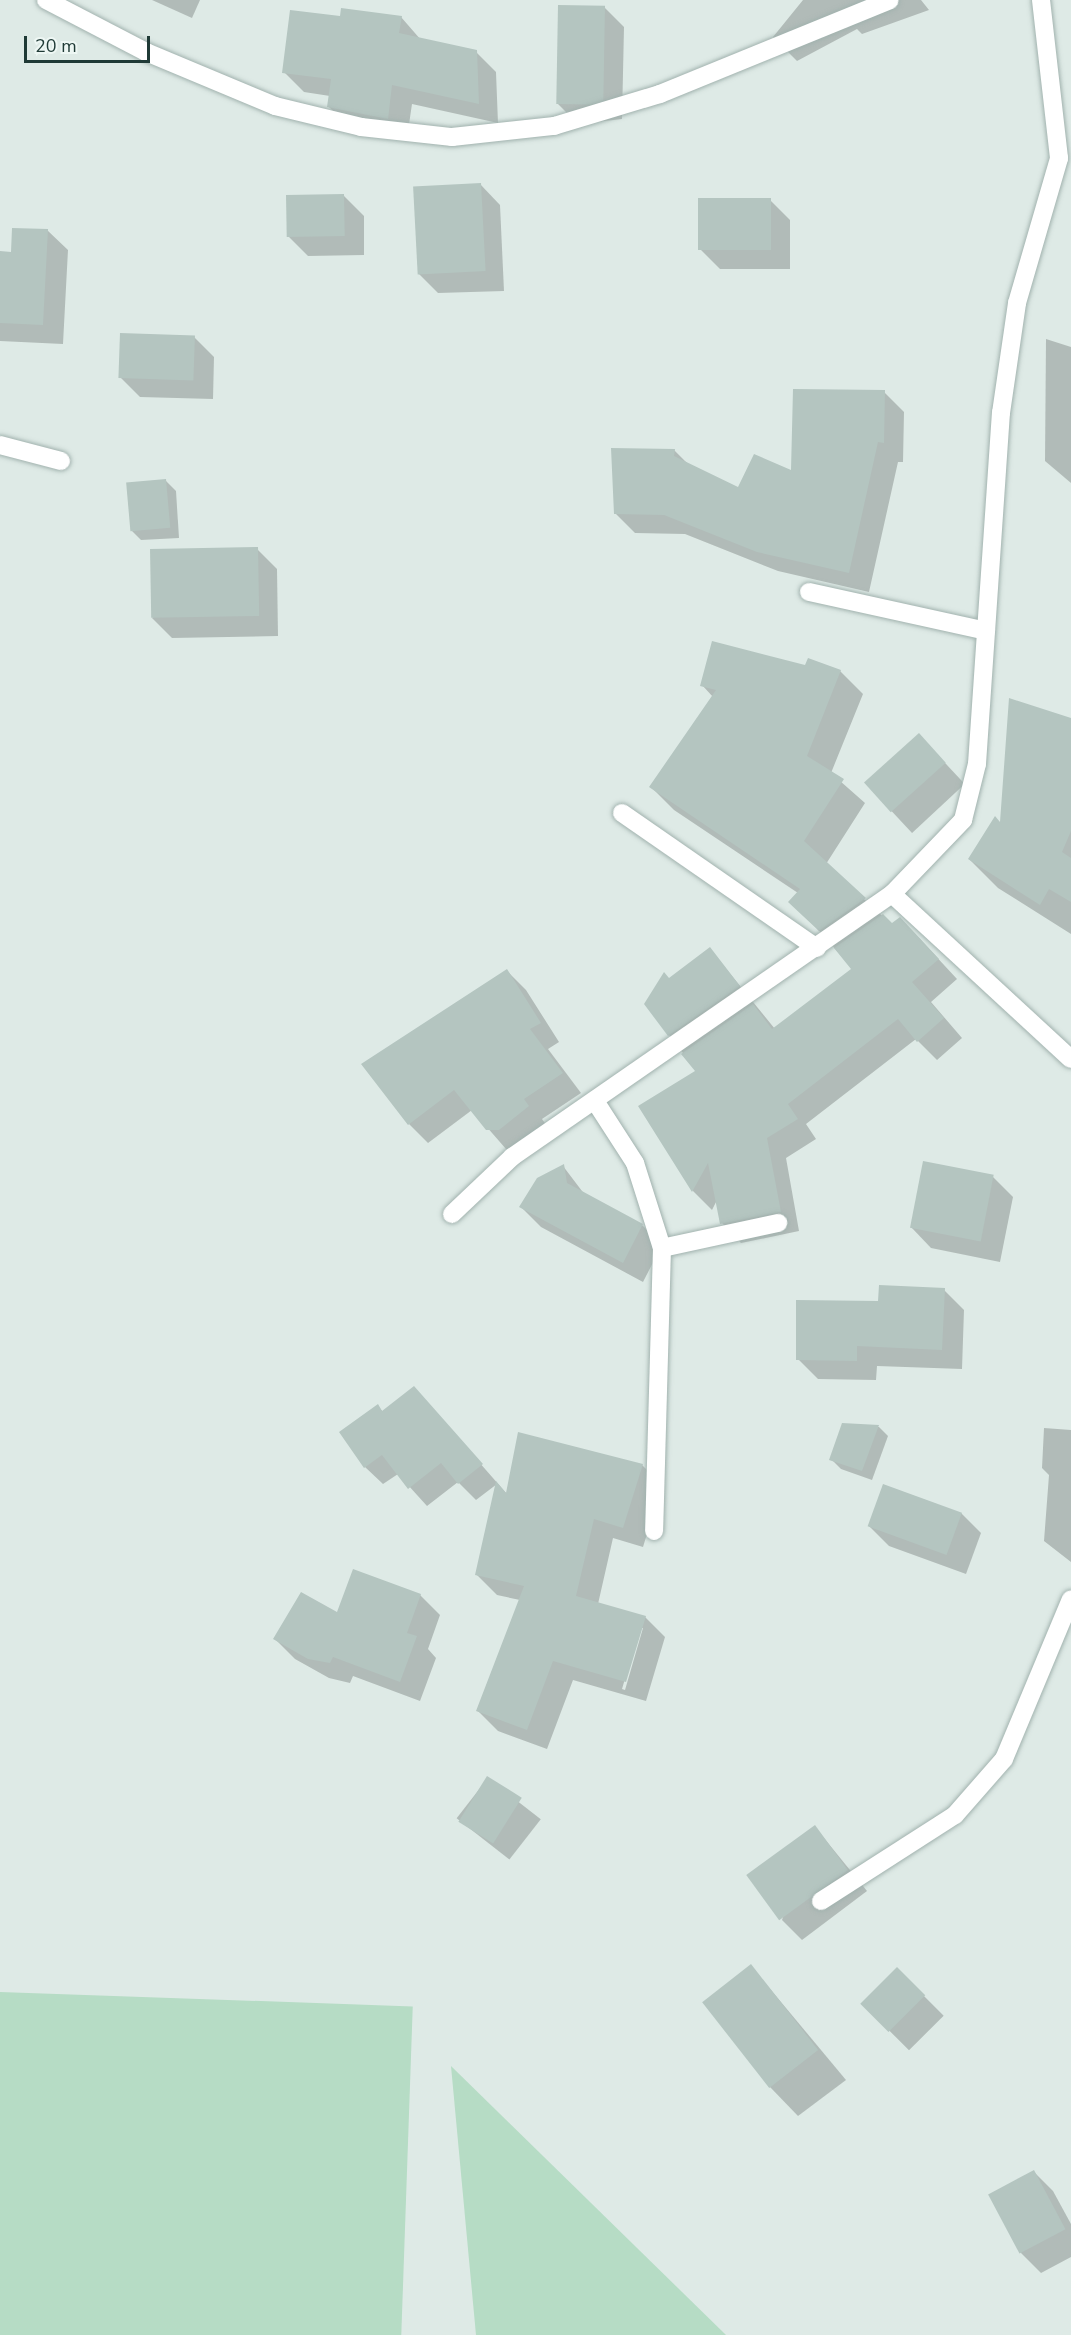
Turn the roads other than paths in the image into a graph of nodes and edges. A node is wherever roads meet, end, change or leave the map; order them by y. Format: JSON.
{"nodes":[{"id":1,"x":46,"y":0,"type":"edge"},
{"id":2,"x":891,"y":0,"type":"edge"},
{"id":3,"x":1041,"y":0,"type":"edge"},
{"id":4,"x":0,"y":445,"type":"edge"},
{"id":5,"x":62,"y":461,"type":"dead end"},
{"id":6,"x":809,"y":592,"type":"dead end"},
{"id":7,"x":986,"y":631,"type":"junction"},
{"id":8,"x":622,"y":813,"type":"dead end"},
{"id":9,"x":892,"y":894,"type":"junction"},
{"id":10,"x":817,"y":948,"type":"junction"},
{"id":11,"x":1071,"y":1059,"type":"edge"},
{"id":12,"x":595,"y":1101,"type":"junction"},
{"id":13,"x":452,"y":1214,"type":"dead end"},
{"id":14,"x":778,"y":1223,"type":"dead end"},
{"id":15,"x":662,"y":1248,"type":"junction"},
{"id":16,"x":654,"y":1531,"type":"dead end"},
{"id":17,"x":1071,"y":1599,"type":"edge"},
{"id":18,"x":821,"y":1901,"type":"dead end"}],
"edges":[{"from":1,"to":2,"type":"street"},
{"from":3,"to":7,"type":"street"},
{"from":4,"to":5,"type":"street"},
{"from":6,"to":7,"type":"street"},
{"from":7,"to":9,"type":"street"},
{"from":8,"to":10,"type":"street"},
{"from":9,"to":10,"type":"street"},
{"from":9,"to":11,"type":"street"},
{"from":10,"to":12,"type":"street"},
{"from":12,"to":13,"type":"street"},
{"from":12,"to":15,"type":"street"},
{"from":14,"to":15,"type":"street"},
{"from":15,"to":16,"type":"street"},
{"from":17,"to":18,"type":"street"}]}
